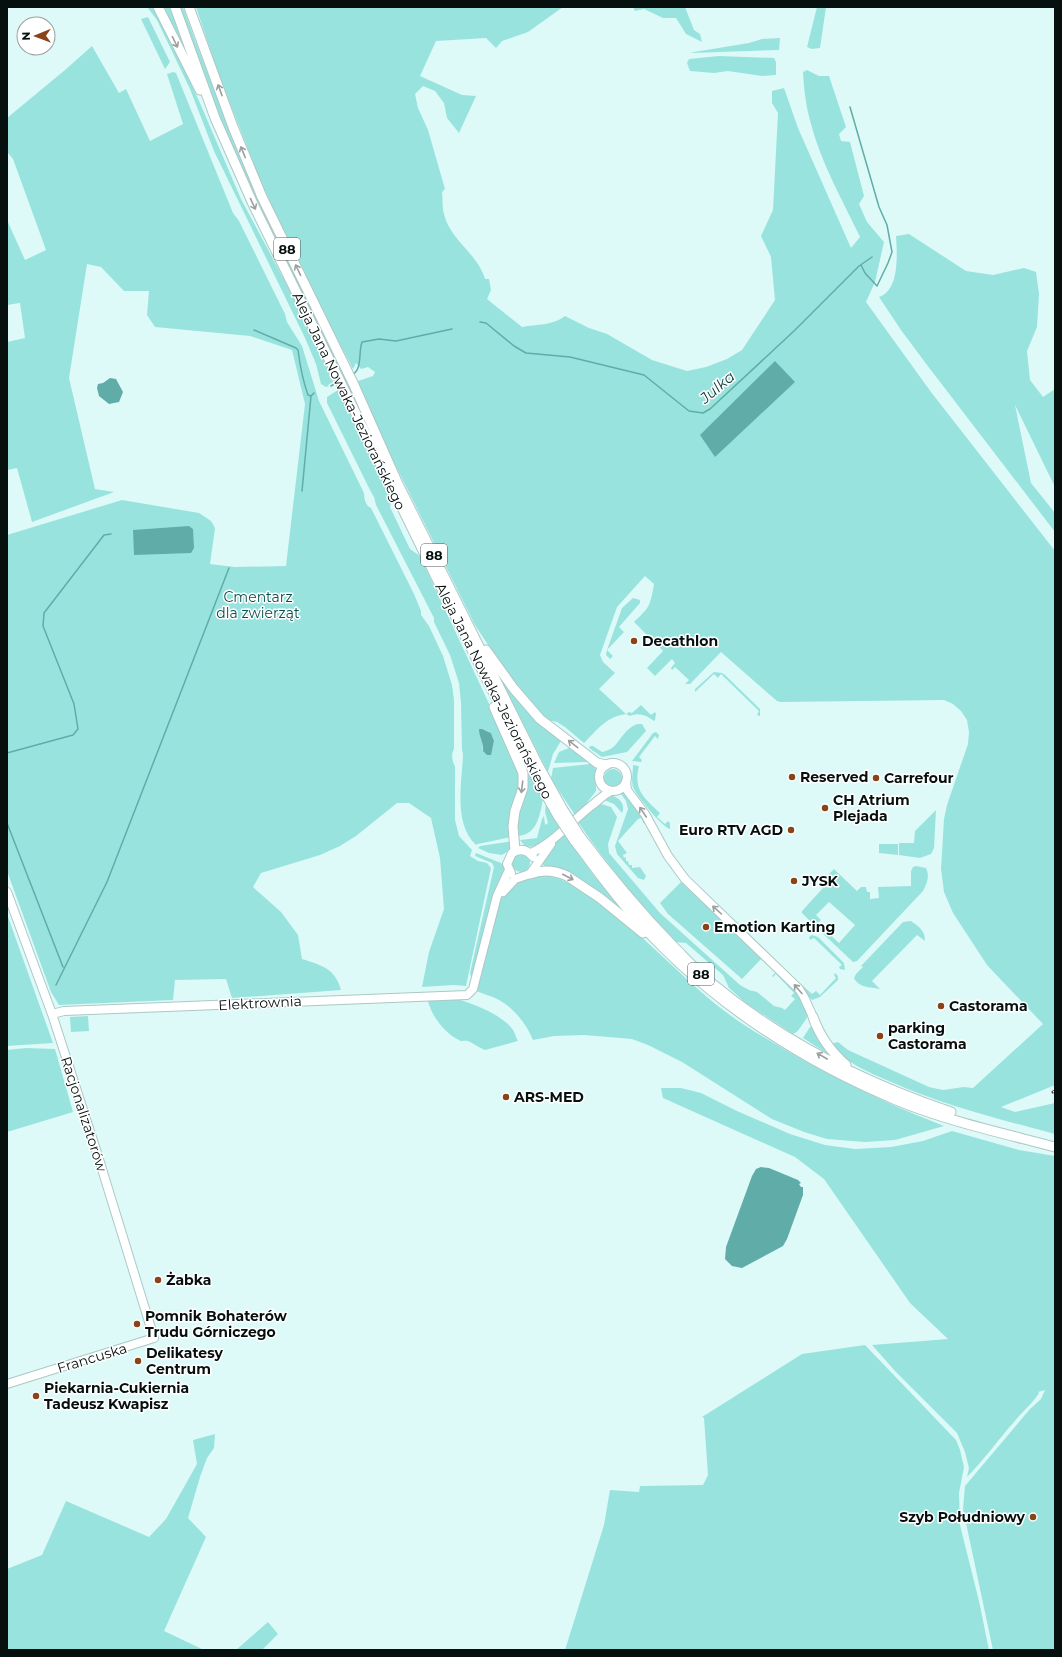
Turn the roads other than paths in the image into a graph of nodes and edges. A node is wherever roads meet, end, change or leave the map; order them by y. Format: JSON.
{"nodes":[{"id":1,"x":158,"y":7,"type":"edge"},
{"id":2,"x":175,"y":7,"type":"edge"},
{"id":3,"x":190,"y":9,"type":"edge"},
{"id":4,"x":215,"y":118,"type":"junction"},
{"id":5,"x":466,"y":630,"type":"junction"},
{"id":6,"x":606,"y":765,"type":"junction"},
{"id":7,"x":626,"y":782,"type":"junction"},
{"id":8,"x":602,"y":786,"type":"junction"},
{"id":9,"x":611,"y":791,"type":"junction"},
{"id":10,"x":586,"y":810,"type":"junction"},
{"id":11,"x":577,"y":837,"type":"junction"},
{"id":12,"x":554,"y":839,"type":"junction"},
{"id":13,"x":516,"y":851,"type":"junction"},
{"id":14,"x":531,"y":853,"type":"junction"},
{"id":15,"x":509,"y":870,"type":"junction"},
{"id":16,"x":530,"y":872,"type":"junction"},
{"id":17,"x":7,"y":892,"type":"edge"},
{"id":18,"x":495,"y":904,"type":"junction"},
{"id":19,"x":707,"y":986,"type":"junction"},
{"id":20,"x":52,"y":1014,"type":"junction"},
{"id":21,"x":813,"y":1017,"type":"joint"},
{"id":22,"x":857,"y":1074,"type":"junction"},
{"id":23,"x":1055,"y":1142,"type":"edge"},
{"id":24,"x":1055,"y":1147,"type":"edge"},
{"id":25,"x":154,"y":1338,"type":"joint"},
{"id":26,"x":7,"y":1384,"type":"edge"}],
"edges":[{"from":1,"to":4,"type":"main road","number":"88","one_way":true},
{"from":2,"to":4,"type":"main road","name":"Aleja Jana Nowaka-Jeziorańskiego"},
{"from":5,"to":3,"type":"main road","name":"Aleja Jana Nowaka-Jeziorańskiego","number":"88","one_way":true},
{"from":4,"to":5,"type":"main road","name":"Aleja Jana Nowaka-Jeziorańskiego","number":"88","one_way":true},
{"from":6,"to":5,"type":"main road","one_way":true},
{"from":5,"to":11,"type":"main road","name":"Aleja Jana Nowaka-Jeziorańskiego","number":"88","bridge":true},
{"from":5,"to":13,"type":"main road","one_way":true},
{"from":6,"to":7,"type":"street"},
{"from":6,"to":8,"type":"street"},
{"from":7,"to":9,"type":"street"},
{"from":21,"to":7,"type":"street","one_way":true},
{"from":8,"to":9,"type":"street"},
{"from":8,"to":10,"type":"street"},
{"from":9,"to":10,"type":"street"},
{"from":10,"to":12,"type":"street"},
{"from":11,"to":19,"type":"main road","name":"Aleja Jana Nowaka-Jeziorańskiego","number":"88"},
{"from":22,"to":11,"type":"main road","name":"Aleja Jana Nowaka-Jeziorańskiego","number":"88","one_way":true},
{"from":12,"to":14,"type":"street"},
{"from":12,"to":16,"type":"street"},
{"from":13,"to":14,"type":"street"},
{"from":13,"to":15,"type":"street"},
{"from":14,"to":16,"type":"street"},
{"from":15,"to":16,"type":"street"},
{"from":15,"to":18,"type":"street"},
{"from":16,"to":18,"type":"street"},
{"from":16,"to":19,"type":"main road","one_way":true},
{"from":17,"to":20,"type":"street","name":"Racjonalizatorów"},
{"from":18,"to":20,"type":"street","name":"Elektrownia"},
{"from":19,"to":24,"type":"main road","name":"Aleja Jana Nowaka-Jeziorańskiego","number":"88"},
{"from":20,"to":25,"type":"street","name":"Racjonalizatorów"},
{"from":21,"to":22,"type":"main road"},
{"from":22,"to":23,"type":"main road","name":"Aleja Jana Nowaka-Jeziorańskiego","number":"88"},
{"from":25,"to":26,"type":"street","name":"Francuska"}]}
